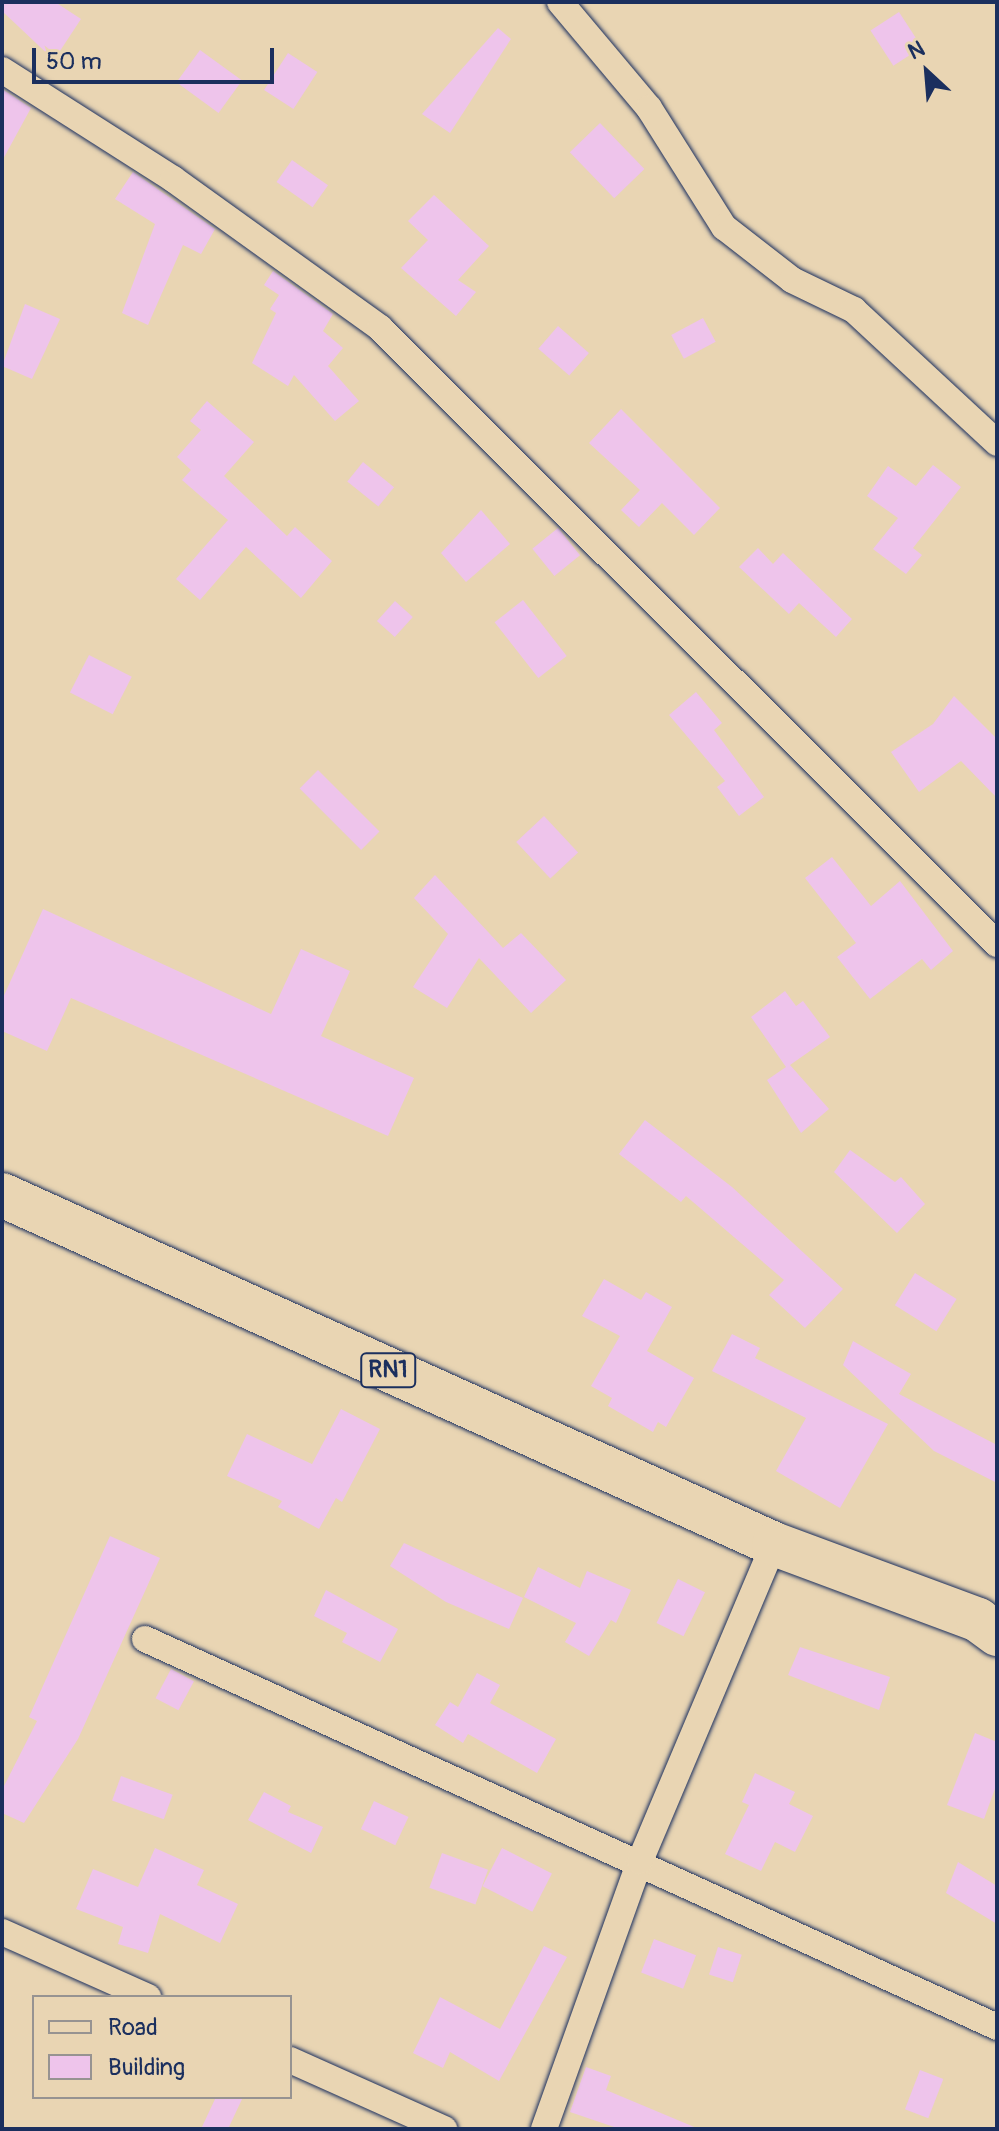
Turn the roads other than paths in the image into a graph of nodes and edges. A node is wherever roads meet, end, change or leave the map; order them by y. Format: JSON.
{"nodes":[{"id":1,"x":560,"y":2,"type":"edge"},
{"id":2,"x":2,"y":70,"type":"edge"},
{"id":3,"x":997,"y":443,"type":"edge"},
{"id":4,"x":997,"y":944,"type":"edge"},
{"id":5,"x":2,"y":1195,"type":"edge"},
{"id":6,"x":774,"y":1544,"type":"junction"},
{"id":7,"x":997,"y":1634,"type":"edge"},
{"id":8,"x":145,"y":1639,"type":"dead end"},
{"id":9,"x":640,"y":1861,"type":"junction"},
{"id":10,"x":2,"y":1932,"type":"edge"},
{"id":11,"x":144,"y":1995,"type":"edge"},
{"id":12,"x":997,"y":2027,"type":"edge"},
{"id":13,"x":292,"y":2061,"type":"edge"},
{"id":14,"x":444,"y":2129,"type":"edge"},
{"id":15,"x":544,"y":2129,"type":"edge"}],
"edges":[{"from":1,"to":3,"type":"street"},
{"from":2,"to":4,"type":"street"},
{"from":5,"to":6,"type":"highway","number":"RN1"},
{"from":6,"to":7,"type":"highway","number":"RN1"},
{"from":6,"to":9,"type":"street"},
{"from":8,"to":9,"type":"street"},
{"from":9,"to":12,"type":"street"},
{"from":9,"to":15,"type":"street"},
{"from":10,"to":11,"type":"street"},
{"from":13,"to":14,"type":"street"}]}
